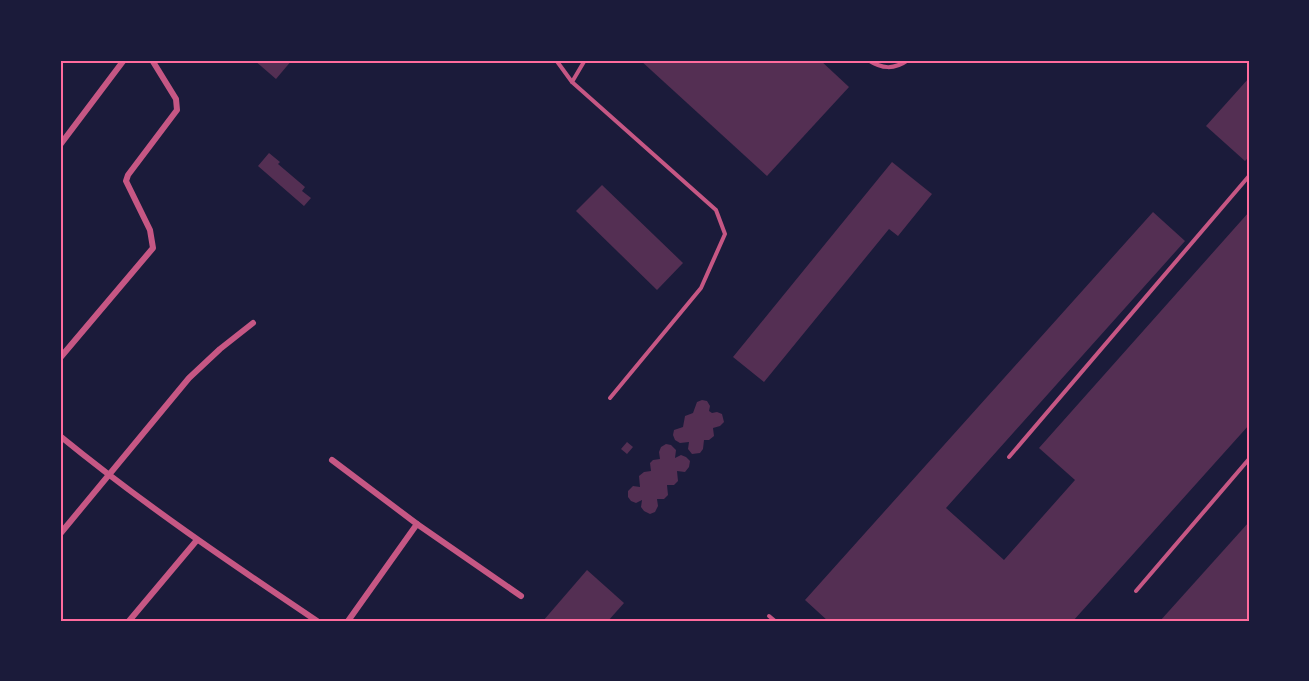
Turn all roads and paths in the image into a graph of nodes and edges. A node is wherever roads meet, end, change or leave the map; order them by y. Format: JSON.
{"nodes":[{"id":1,"x":124,"y":60,"type":"edge"},
{"id":2,"x":152,"y":60,"type":"edge"},
{"id":3,"x":556,"y":60,"type":"edge"},
{"id":4,"x":585,"y":60,"type":"edge"},
{"id":5,"x":868,"y":60,"type":"edge"},
{"id":6,"x":908,"y":60,"type":"edge"},
{"id":7,"x":573,"y":82,"type":"junction"},
{"id":8,"x":60,"y":145,"type":"edge"},
{"id":9,"x":1249,"y":176,"type":"edge"},
{"id":10,"x":253,"y":324,"type":"dead end"},
{"id":11,"x":60,"y":358,"type":"edge"},
{"id":12,"x":610,"y":398,"type":"dead end"},
{"id":13,"x":60,"y":436,"type":"edge"},
{"id":14,"x":1009,"y":458,"type":"dead end"},
{"id":15,"x":1249,"y":459,"type":"edge"},
{"id":16,"x":332,"y":460,"type":"dead end"},
{"id":17,"x":108,"y":476,"type":"junction"},
{"id":18,"x":417,"y":524,"type":"junction"},
{"id":19,"x":60,"y":534,"type":"edge"},
{"id":20,"x":197,"y":540,"type":"junction"},
{"id":21,"x":1136,"y":591,"type":"dead end"},
{"id":22,"x":521,"y":596,"type":"dead end"},
{"id":23,"x":769,"y":616,"type":"dead end"},
{"id":24,"x":129,"y":621,"type":"edge"},
{"id":25,"x":317,"y":621,"type":"edge"},
{"id":26,"x":348,"y":621,"type":"edge"},
{"id":27,"x":775,"y":621,"type":"edge"}],
"edges":[{"from":1,"to":8,"type":"street"},
{"from":2,"to":11,"type":"street"},
{"from":3,"to":7,"type":"lane"},
{"from":4,"to":7,"type":"lane"},
{"from":5,"to":6,"type":"lane"},
{"from":7,"to":12,"type":"lane"},
{"from":9,"to":14,"type":"lane"},
{"from":10,"to":17,"type":"street"},
{"from":13,"to":17,"type":"street"},
{"from":15,"to":21,"type":"lane"},
{"from":16,"to":18,"type":"street"},
{"from":17,"to":19,"type":"street"},
{"from":17,"to":20,"type":"street"},
{"from":18,"to":22,"type":"street"},
{"from":18,"to":26,"type":"street"},
{"from":20,"to":24,"type":"street"},
{"from":20,"to":25,"type":"street"},
{"from":23,"to":27,"type":"lane"}]}
